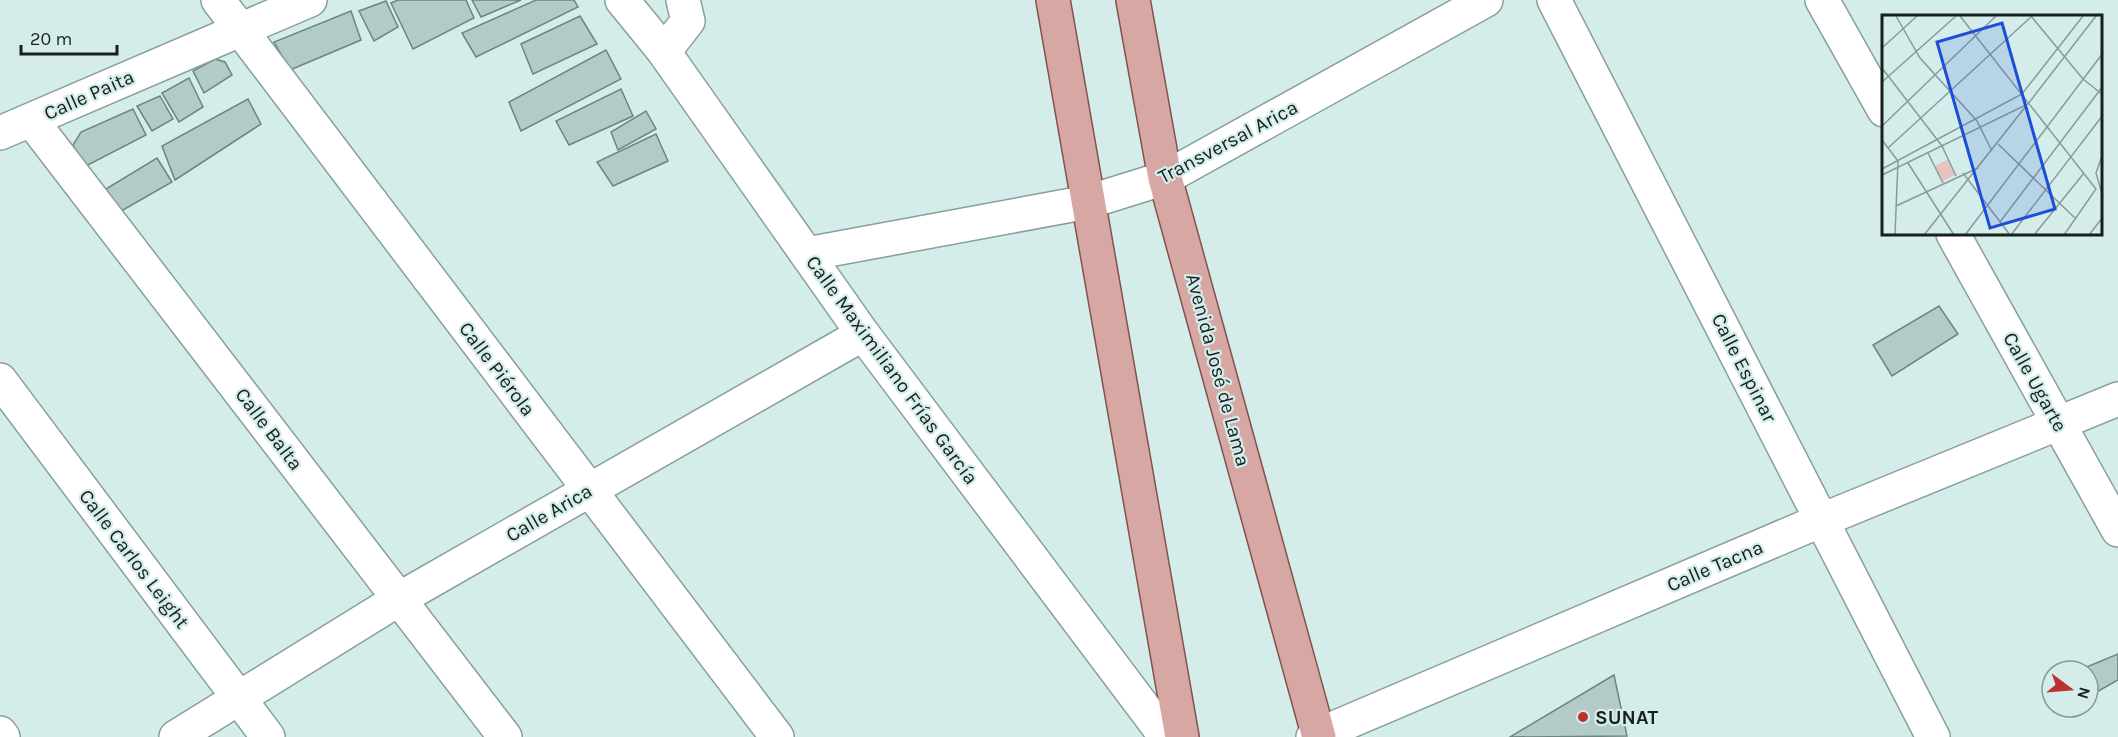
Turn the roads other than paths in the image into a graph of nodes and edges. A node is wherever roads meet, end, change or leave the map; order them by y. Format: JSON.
{"nodes":[{"id":1,"x":218,"y":0,"type":"edge"},
{"id":2,"x":310,"y":0,"type":"edge"},
{"id":3,"x":622,"y":0,"type":"edge"},
{"id":4,"x":684,"y":0,"type":"edge"},
{"id":5,"x":1053,"y":0,"type":"edge"},
{"id":6,"x":1133,"y":0,"type":"edge"},
{"id":7,"x":1486,"y":0,"type":"edge"},
{"id":8,"x":1554,"y":0,"type":"edge"},
{"id":9,"x":1822,"y":0,"type":"edge"},
{"id":10,"x":240,"y":29,"type":"junction"},
{"id":11,"x":662,"y":49,"type":"junction"},
{"id":12,"x":1882,"y":106,"type":"edge"},
{"id":13,"x":32,"y":121,"type":"junction"},
{"id":14,"x":0,"y":133,"type":"edge"},
{"id":15,"x":1165,"y":178,"type":"junction"},
{"id":16,"x":1088,"y":202,"type":"junction"},
{"id":17,"x":1954,"y":236,"type":"edge"},
{"id":18,"x":807,"y":254,"type":"junction"},
{"id":19,"x":863,"y":334,"type":"junction"},
{"id":20,"x":0,"y":380,"type":"edge"},
{"id":21,"x":2118,"y":399,"type":"edge"},
{"id":22,"x":2058,"y":422,"type":"junction"},
{"id":23,"x":589,"y":491,"type":"junction"},
{"id":24,"x":1822,"y":520,"type":"junction"},
{"id":25,"x":2118,"y":530,"type":"edge"},
{"id":26,"x":399,"y":599,"type":"junction"},
{"id":27,"x":239,"y":699,"type":"junction"},
{"id":28,"x":0,"y":733,"type":"edge"},
{"id":29,"x":3,"y":737,"type":"edge"},
{"id":30,"x":176,"y":737,"type":"edge"},
{"id":31,"x":268,"y":737,"type":"edge"},
{"id":32,"x":505,"y":737,"type":"edge"},
{"id":33,"x":777,"y":737,"type":"edge"},
{"id":34,"x":1166,"y":737,"type":"edge"},
{"id":35,"x":1182,"y":737,"type":"edge"},
{"id":36,"x":1317,"y":737,"type":"edge"},
{"id":37,"x":1933,"y":737,"type":"edge"}],
"edges":[{"from":1,"to":10,"type":"street","name":"Calle Piérola"},
{"from":2,"to":10,"type":"street","name":"Calle Paita"},
{"from":3,"to":11,"type":"street","name":"Calle Maximiliano Frías García"},
{"from":4,"to":11,"type":"street"},
{"from":5,"to":16,"type":"main road"},
{"from":6,"to":15,"type":"main road","name":"Avenida José de Lama"},
{"from":7,"to":15,"type":"street","name":"Transversal Arica"},
{"from":8,"to":24,"type":"street","name":"Calle Espinar"},
{"from":9,"to":12,"type":"street"},
{"from":10,"to":13,"type":"street","name":"Calle Paita"},
{"from":10,"to":23,"type":"street","name":"Calle Piérola"},
{"from":11,"to":18,"type":"street","name":"Calle Maximiliano Frías García"},
{"from":13,"to":14,"type":"street","name":"Calle Paita"},
{"from":13,"to":26,"type":"street","name":"Calle Balta"},
{"from":15,"to":16,"type":"street","name":"Transversal Arica"},
{"from":15,"to":36,"type":"main road","name":"Avenida José de Lama"},
{"from":16,"to":18,"type":"street","name":"Transversal Arica"},
{"from":16,"to":35,"type":"main road"},
{"from":17,"to":22,"type":"street","name":"Calle Ugarte"},
{"from":18,"to":19,"type":"street","name":"Calle Maximiliano Frías García"},
{"from":19,"to":23,"type":"street","name":"Calle Arica"},
{"from":19,"to":34,"type":"street","name":"Calle Maximiliano Frías García"},
{"from":20,"to":27,"type":"street","name":"Calle Carlos Leight"},
{"from":21,"to":22,"type":"street","name":"Calle Tacna"},
{"from":22,"to":24,"type":"street","name":"Calle Tacna"},
{"from":22,"to":25,"type":"street","name":"Calle Ugarte"},
{"from":23,"to":26,"type":"street","name":"Calle Arica"},
{"from":23,"to":33,"type":"street","name":"Calle Piérola"},
{"from":24,"to":36,"type":"street","name":"Calle Tacna"},
{"from":24,"to":37,"type":"street","name":"Calle Espinar"},
{"from":26,"to":27,"type":"street","name":"Calle Arica"},
{"from":26,"to":32,"type":"street","name":"Calle Balta"},
{"from":27,"to":30,"type":"street","name":"Calle Arica"},
{"from":27,"to":31,"type":"street","name":"Calle Carlos Leight"},
{"from":28,"to":29,"type":"street"}]}
